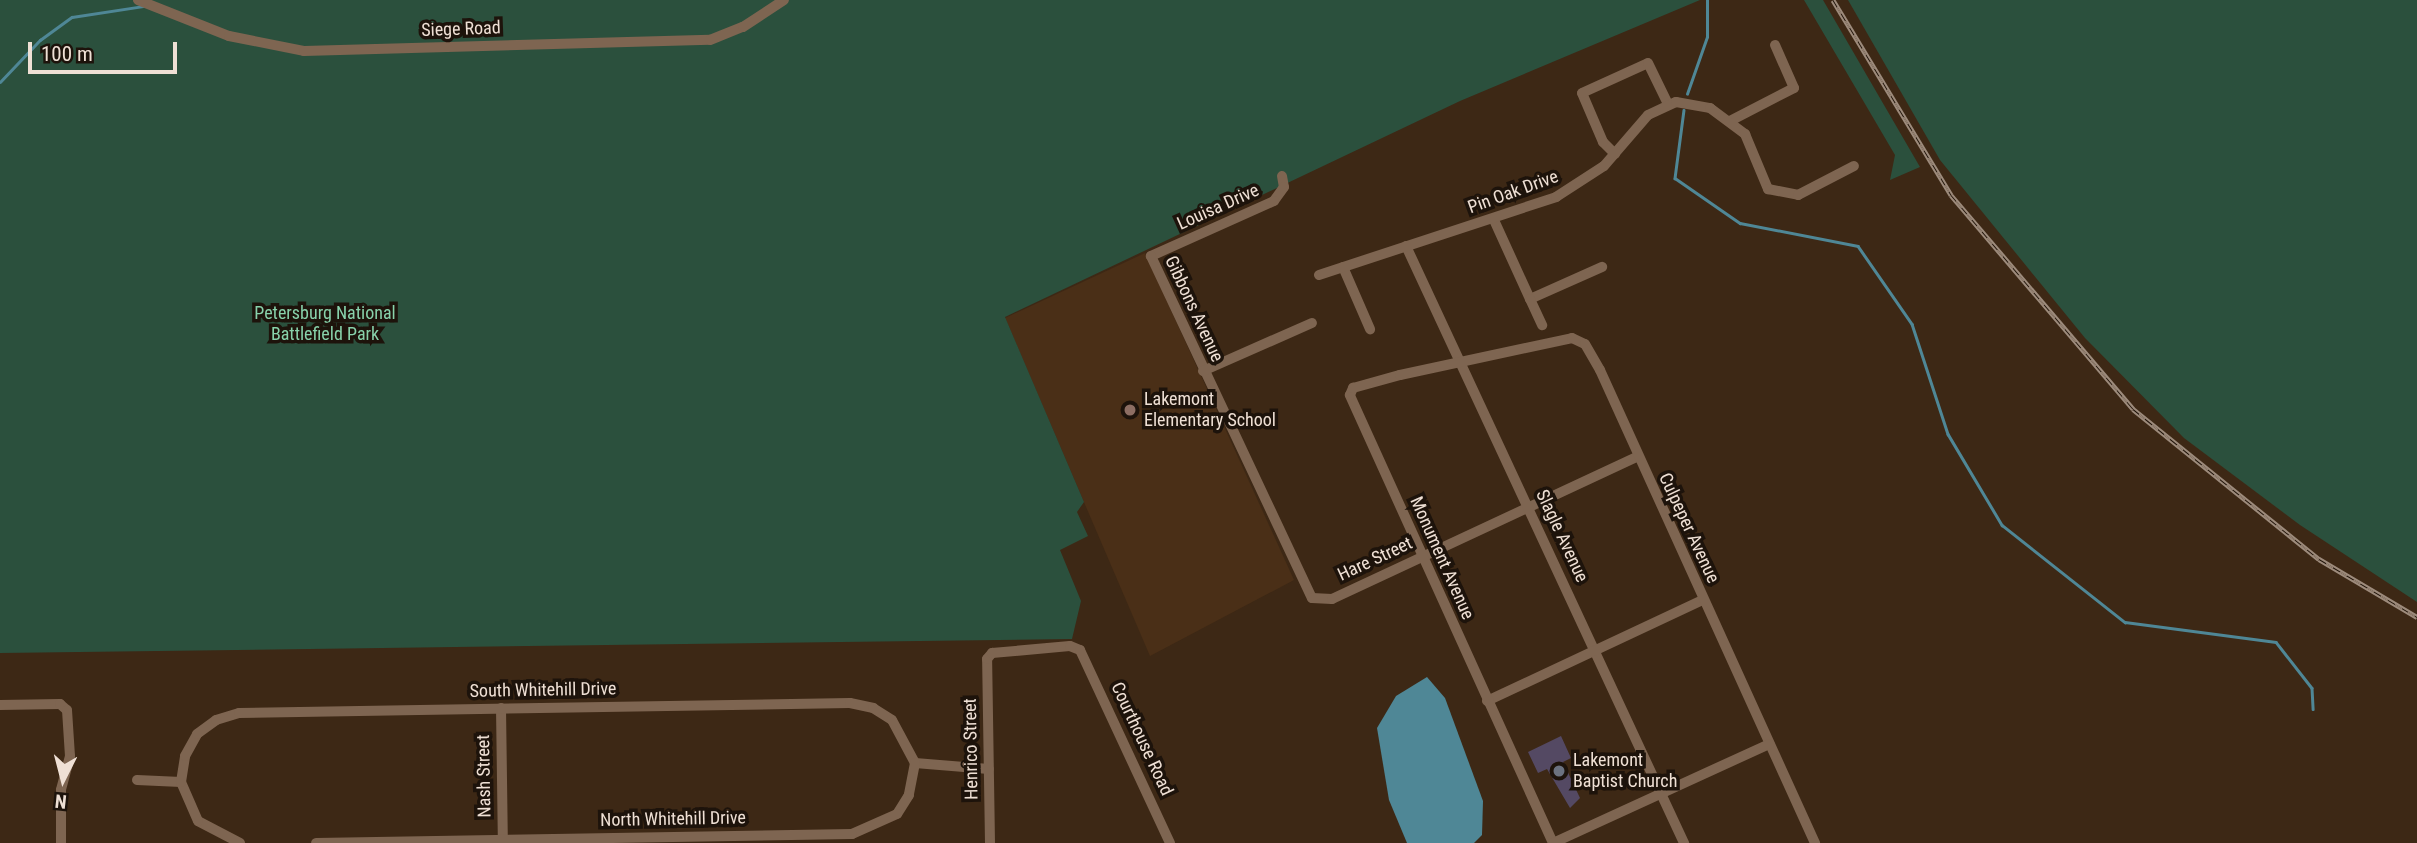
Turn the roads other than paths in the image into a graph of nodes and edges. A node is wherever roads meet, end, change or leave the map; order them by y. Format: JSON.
{"nodes":[{"id":1,"x":138,"y":0,"type":"edge"},
{"id":2,"x":784,"y":0,"type":"edge"},
{"id":3,"x":1775,"y":45,"type":"dead end"},
{"id":4,"x":1668,"y":104,"type":"junction"},
{"id":5,"x":1730,"y":121,"type":"junction"},
{"id":6,"x":1615,"y":154,"type":"junction"},
{"id":7,"x":1854,"y":166,"type":"dead end"},
{"id":8,"x":1282,"y":176,"type":"dead end"},
{"id":9,"x":1494,"y":220,"type":"junction"},
{"id":10,"x":1406,"y":246,"type":"junction"},
{"id":11,"x":1151,"y":256,"type":"joint"},
{"id":12,"x":1343,"y":267,"type":"junction"},
{"id":13,"x":1602,"y":267,"type":"dead end"},
{"id":14,"x":1319,"y":275,"type":"dead end"},
{"id":15,"x":1530,"y":299,"type":"junction"},
{"id":16,"x":1312,"y":323,"type":"dead end"},
{"id":17,"x":1542,"y":325,"type":"dead end"},
{"id":18,"x":1370,"y":328,"type":"dead end"},
{"id":19,"x":1462,"y":361,"type":"junction"},
{"id":20,"x":1203,"y":371,"type":"junction"},
{"id":21,"x":1636,"y":457,"type":"junction"},
{"id":22,"x":1529,"y":507,"type":"junction"},
{"id":23,"x":1278,"y":529,"type":"joint"},
{"id":24,"x":1422,"y":557,"type":"junction"},
{"id":25,"x":1703,"y":600,"type":"junction"},
{"id":26,"x":1596,"y":650,"type":"junction"},
{"id":27,"x":989,"y":655,"type":"joint"},
{"id":28,"x":1487,"y":701,"type":"junction"},
{"id":29,"x":0,"y":705,"type":"edge"},
{"id":30,"x":501,"y":708,"type":"junction"},
{"id":31,"x":1769,"y":744,"type":"junction"},
{"id":32,"x":915,"y":763,"type":"junction"},
{"id":33,"x":989,"y":769,"type":"junction"},
{"id":34,"x":137,"y":780,"type":"dead end"},
{"id":35,"x":181,"y":782,"type":"junction"},
{"id":36,"x":1661,"y":793,"type":"junction"},
{"id":37,"x":746,"y":839,"type":"edge"},
{"id":38,"x":503,"y":841,"type":"edge"},
{"id":39,"x":61,"y":843,"type":"edge"},
{"id":40,"x":240,"y":843,"type":"edge"},
{"id":41,"x":316,"y":843,"type":"edge"},
{"id":42,"x":990,"y":843,"type":"edge"},
{"id":43,"x":1170,"y":843,"type":"edge"},
{"id":44,"x":1553,"y":843,"type":"edge"},
{"id":45,"x":1684,"y":843,"type":"edge"},
{"id":46,"x":1815,"y":843,"type":"edge"}],
"edges":[{"from":1,"to":2,"type":"street","name":"Siege Road"},
{"from":3,"to":5,"type":"street"},
{"from":4,"to":5,"type":"street"},
{"from":4,"to":6,"type":"street","name":"Pin Oak Drive"},
{"from":4,"to":6,"type":"street"},
{"from":5,"to":7,"type":"street"},
{"from":6,"to":9,"type":"street","name":"Pin Oak Drive"},
{"from":8,"to":11,"type":"street","name":"Louisa Drive"},
{"from":9,"to":10,"type":"street","name":"Pin Oak Drive"},
{"from":9,"to":15,"type":"street"},
{"from":10,"to":12,"type":"street","name":"Pin Oak Drive"},
{"from":10,"to":19,"type":"street","name":"Slagle Avenue"},
{"from":11,"to":20,"type":"street","name":"Gibbons Avenue"},
{"from":12,"to":14,"type":"street","name":"Pin Oak Drive"},
{"from":12,"to":18,"type":"street"},
{"from":13,"to":15,"type":"street"},
{"from":15,"to":17,"type":"street"},
{"from":16,"to":20,"type":"street"},
{"from":19,"to":21,"type":"street","name":"Culpeper Avenue"},
{"from":19,"to":22,"type":"street","name":"Slagle Avenue"},
{"from":19,"to":24,"type":"street","name":"Monument Avenue"},
{"from":20,"to":23,"type":"street","name":"Gibbons Avenue"},
{"from":21,"to":22,"type":"street","name":"Hare Street"},
{"from":21,"to":25,"type":"street","name":"Culpeper Avenue"},
{"from":22,"to":24,"type":"street","name":"Hare Street"},
{"from":22,"to":26,"type":"street","name":"Slagle Avenue"},
{"from":23,"to":24,"type":"street","name":"Hare Street"},
{"from":24,"to":28,"type":"street","name":"Monument Avenue"},
{"from":25,"to":26,"type":"street"},
{"from":25,"to":31,"type":"street","name":"Culpeper Avenue"},
{"from":26,"to":28,"type":"street"},
{"from":26,"to":36,"type":"street","name":"Slagle Avenue"},
{"from":27,"to":33,"type":"street","name":"Henrico Street"},
{"from":27,"to":43,"type":"street","name":"Courthouse Road"},
{"from":28,"to":44,"type":"street","name":"Monument Avenue"},
{"from":29,"to":39,"type":"street"},
{"from":30,"to":32,"type":"street","name":"South Whitehill Drive"},
{"from":30,"to":35,"type":"street","name":"South Whitehill Drive"},
{"from":30,"to":38,"type":"street","name":"Nash Street"},
{"from":31,"to":36,"type":"street"},
{"from":31,"to":46,"type":"street","name":"Culpeper Avenue"},
{"from":32,"to":33,"type":"street"},
{"from":32,"to":37,"type":"street","name":"North Whitehill Drive"},
{"from":33,"to":42,"type":"street","name":"Henrico Street"},
{"from":34,"to":35,"type":"street"},
{"from":35,"to":40,"type":"street"},
{"from":36,"to":44,"type":"street"},
{"from":36,"to":45,"type":"street","name":"Slagle Avenue"},
{"from":37,"to":38,"type":"street","name":"North Whitehill Drive"},
{"from":38,"to":41,"type":"street","name":"North Whitehill Drive"}]}
